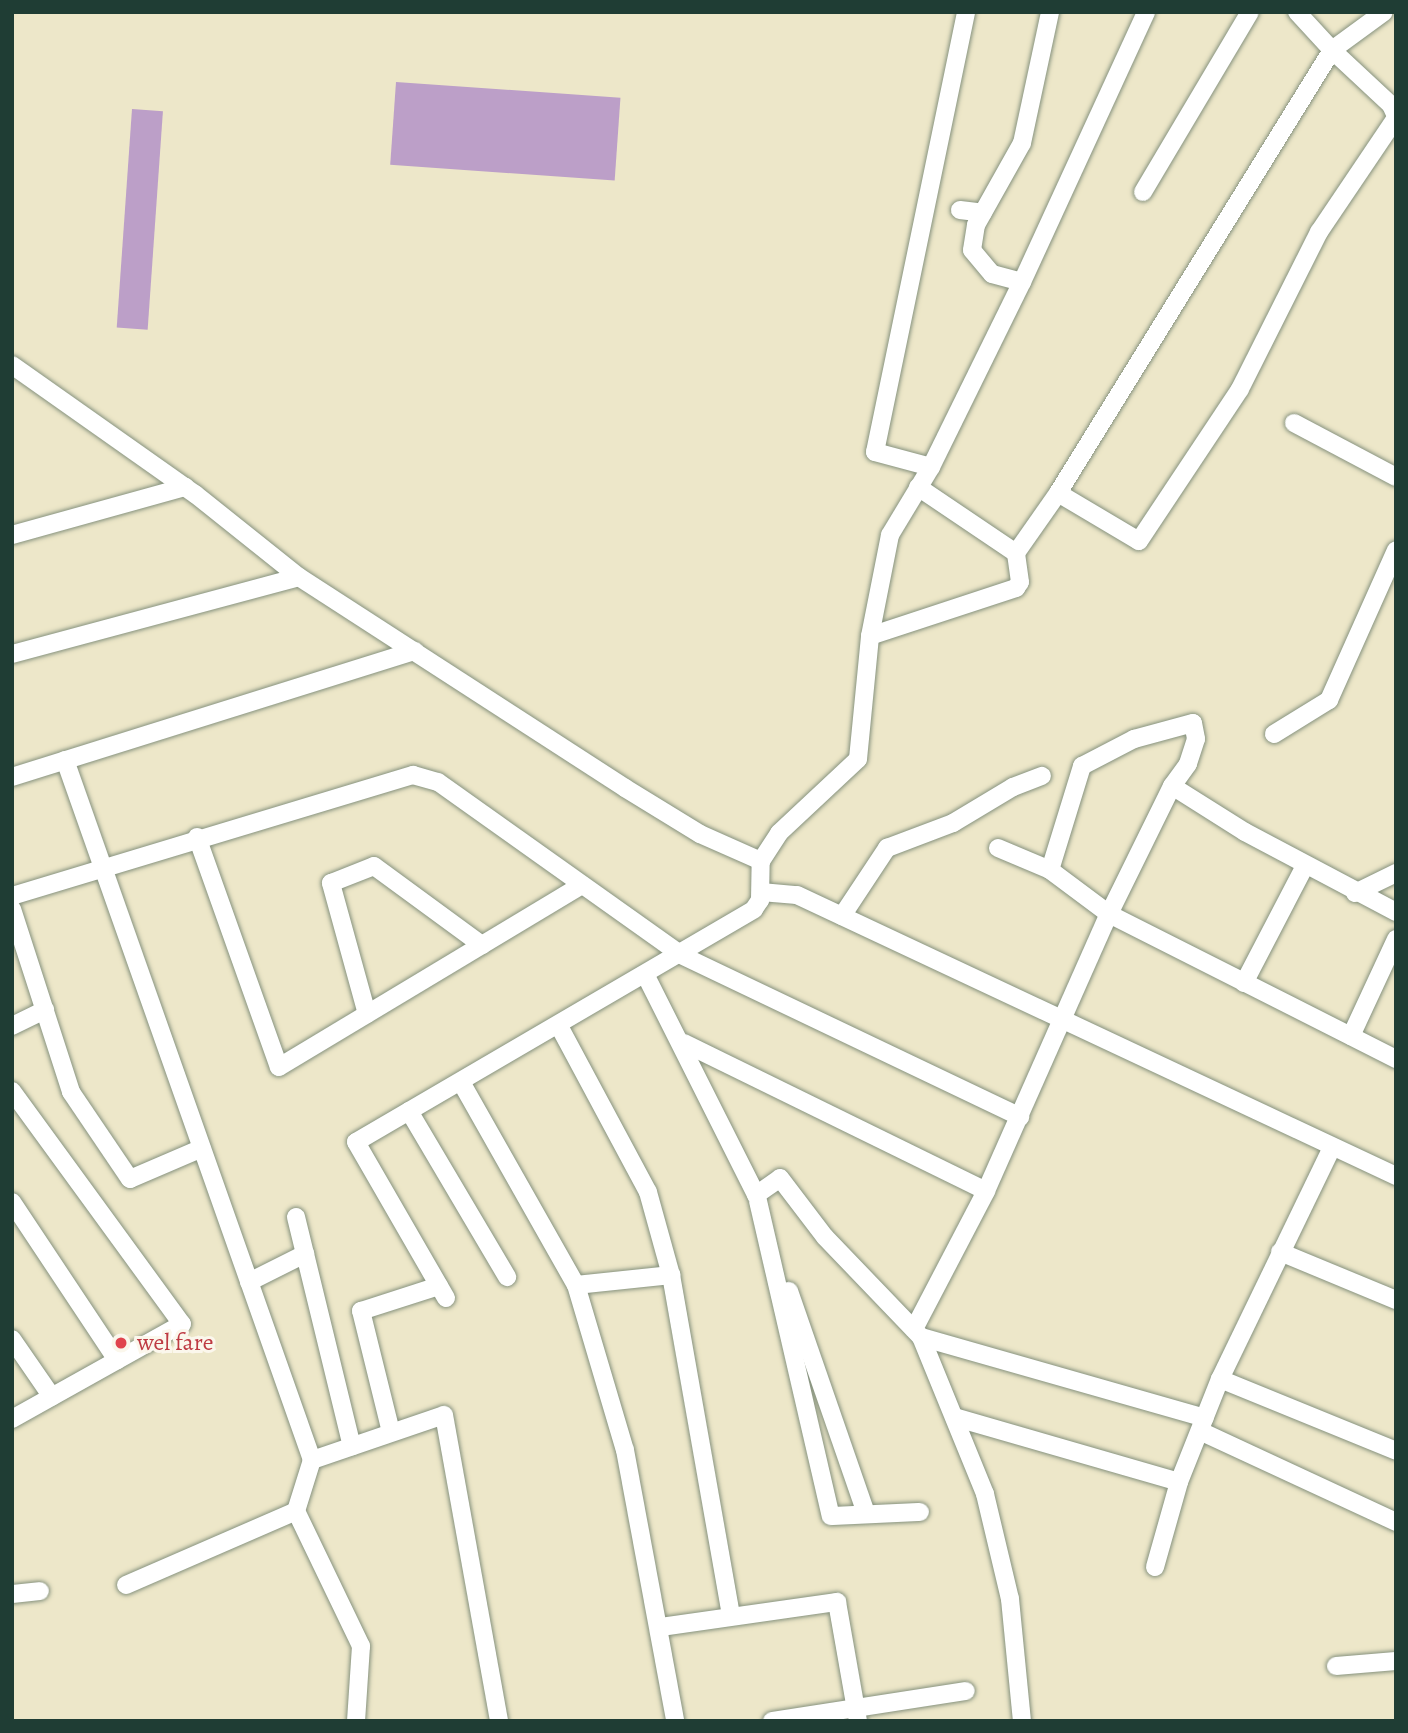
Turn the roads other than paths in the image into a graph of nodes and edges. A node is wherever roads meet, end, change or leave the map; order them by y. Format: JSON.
{"nodes":[{"id":1,"x":966,"y":12,"type":"edge"},
{"id":2,"x":1050,"y":12,"type":"edge"},
{"id":3,"x":1146,"y":12,"type":"edge"},
{"id":4,"x":1250,"y":12,"type":"edge"},
{"id":5,"x":1297,"y":12,"type":"edge"},
{"id":6,"x":1384,"y":12,"type":"edge"},
{"id":7,"x":1332,"y":50,"type":"junction"},
{"id":8,"x":1396,"y":117,"type":"edge"},
{"id":9,"x":1143,"y":192,"type":"dead end"},
{"id":10,"x":960,"y":210,"type":"dead end"},
{"id":11,"x":983,"y":213,"type":"junction"},
{"id":12,"x":1022,"y":282,"type":"junction"},
{"id":13,"x":12,"y":365,"type":"edge"},
{"id":14,"x":1294,"y":423,"type":"dead end"},
{"id":15,"x":931,"y":467,"type":"junction"},
{"id":16,"x":1396,"y":477,"type":"edge"},
{"id":17,"x":185,"y":487,"type":"junction"},
{"id":18,"x":918,"y":487,"type":"junction"},
{"id":19,"x":1058,"y":493,"type":"junction"},
{"id":20,"x":12,"y":535,"type":"edge"},
{"id":21,"x":1396,"y":550,"type":"edge"},
{"id":22,"x":1016,"y":553,"type":"junction"},
{"id":23,"x":299,"y":577,"type":"junction"},
{"id":24,"x":870,"y":636,"type":"junction"},
{"id":25,"x":415,"y":651,"type":"junction"},
{"id":26,"x":12,"y":654,"type":"edge"},
{"id":27,"x":1274,"y":734,"type":"dead end"},
{"id":28,"x":65,"y":760,"type":"junction"},
{"id":29,"x":1042,"y":776,"type":"dead end"},
{"id":30,"x":12,"y":777,"type":"edge"},
{"id":31,"x":1172,"y":786,"type":"junction"},
{"id":32,"x":197,"y":837,"type":"junction"},
{"id":33,"x":998,"y":848,"type":"dead end"},
{"id":34,"x":761,"y":861,"type":"junction"},
{"id":35,"x":1305,"y":866,"type":"junction"},
{"id":36,"x":103,"y":869,"type":"junction"},
{"id":37,"x":1050,"y":870,"type":"junction"},
{"id":38,"x":1396,"y":873,"type":"edge"},
{"id":39,"x":582,"y":885,"type":"junction"},
{"id":40,"x":761,"y":892,"type":"junction"},
{"id":41,"x":1355,"y":893,"type":"junction"},
{"id":42,"x":12,"y":895,"type":"edge"},
{"id":43,"x":12,"y":909,"type":"edge"},
{"id":44,"x":1396,"y":912,"type":"edge"},
{"id":45,"x":1109,"y":914,"type":"junction"},
{"id":46,"x":842,"y":916,"type":"junction"},
{"id":47,"x":1396,"y":939,"type":"edge"},
{"id":48,"x":482,"y":945,"type":"junction"},
{"id":49,"x":681,"y":955,"type":"junction"},
{"id":50,"x":646,"y":976,"type":"junction"},
{"id":51,"x":1244,"y":982,"type":"junction"},
{"id":52,"x":46,"y":1010,"type":"junction"},
{"id":53,"x":12,"y":1013,"type":"edge"},
{"id":54,"x":367,"y":1014,"type":"junction"},
{"id":55,"x":1062,"y":1019,"type":"junction"},
{"id":56,"x":12,"y":1026,"type":"edge"},
{"id":57,"x":559,"y":1026,"type":"junction"},
{"id":58,"x":1350,"y":1036,"type":"junction"},
{"id":59,"x":684,"y":1043,"type":"junction"},
{"id":60,"x":1396,"y":1059,"type":"edge"},
{"id":61,"x":461,"y":1082,"type":"junction"},
{"id":62,"x":12,"y":1091,"type":"edge"},
{"id":63,"x":410,"y":1111,"type":"junction"},
{"id":64,"x":1020,"y":1117,"type":"junction"},
{"id":65,"x":202,"y":1148,"type":"junction"},
{"id":66,"x":1331,"y":1149,"type":"junction"},
{"id":67,"x":1396,"y":1176,"type":"edge"},
{"id":68,"x":986,"y":1191,"type":"junction"},
{"id":69,"x":757,"y":1198,"type":"junction"},
{"id":70,"x":12,"y":1202,"type":"edge"},
{"id":71,"x":296,"y":1217,"type":"dead end"},
{"id":72,"x":1280,"y":1252,"type":"junction"},
{"id":73,"x":305,"y":1254,"type":"junction"},
{"id":74,"x":671,"y":1275,"type":"junction"},
{"id":75,"x":507,"y":1277,"type":"dead end"},
{"id":76,"x":249,"y":1282,"type":"junction"},
{"id":77,"x":576,"y":1284,"type":"junction"},
{"id":78,"x":1396,"y":1300,"type":"edge"},
{"id":79,"x":917,"y":1333,"type":"junction"},
{"id":80,"x":12,"y":1339,"type":"edge"},
{"id":81,"x":117,"y":1360,"type":"junction"},
{"id":82,"x":1220,"y":1379,"type":"junction"},
{"id":83,"x":52,"y":1397,"type":"junction"},
{"id":84,"x":954,"y":1418,"type":"junction"},
{"id":85,"x":12,"y":1419,"type":"edge"},
{"id":86,"x":1203,"y":1425,"type":"junction"},
{"id":87,"x":391,"y":1432,"type":"junction"},
{"id":88,"x":352,"y":1446,"type":"junction"},
{"id":89,"x":1396,"y":1451,"type":"edge"},
{"id":90,"x":312,"y":1460,"type":"junction"},
{"id":91,"x":1179,"y":1482,"type":"junction"},
{"id":92,"x":296,"y":1511,"type":"junction"},
{"id":93,"x":920,"y":1512,"type":"dead end"},
{"id":94,"x":866,"y":1513,"type":"junction"},
{"id":95,"x":1396,"y":1521,"type":"edge"},
{"id":96,"x":1155,"y":1567,"type":"dead end"},
{"id":97,"x":126,"y":1585,"type":"dead end"},
{"id":98,"x":40,"y":1591,"type":"dead end"},
{"id":99,"x":12,"y":1594,"type":"edge"},
{"id":100,"x":731,"y":1615,"type":"junction"},
{"id":101,"x":661,"y":1626,"type":"junction"},
{"id":102,"x":1396,"y":1661,"type":"edge"},
{"id":103,"x":1336,"y":1666,"type":"dead end"},
{"id":104,"x":966,"y":1691,"type":"dead end"},
{"id":105,"x":857,"y":1715,"type":"edge"},
{"id":106,"x":814,"y":1718,"type":"edge"},
{"id":107,"x":356,"y":1721,"type":"edge"},
{"id":108,"x":499,"y":1721,"type":"edge"},
{"id":109,"x":675,"y":1721,"type":"edge"},
{"id":110,"x":772,"y":1721,"type":"edge"},
{"id":111,"x":1023,"y":1721,"type":"edge"}],
"edges":[{"from":1,"to":15,"type":"street"},
{"from":2,"to":11,"type":"street"},
{"from":3,"to":12,"type":"street"},
{"from":4,"to":9,"type":"street"},
{"from":5,"to":7,"type":"street"},
{"from":6,"to":7,"type":"street"},
{"from":7,"to":8,"type":"street"},
{"from":7,"to":19,"type":"street"},
{"from":8,"to":19,"type":"street"},
{"from":10,"to":11,"type":"street"},
{"from":11,"to":12,"type":"street"},
{"from":12,"to":15,"type":"street"},
{"from":13,"to":17,"type":"street"},
{"from":14,"to":16,"type":"street"},
{"from":15,"to":18,"type":"street"},
{"from":17,"to":20,"type":"street"},
{"from":17,"to":23,"type":"street"},
{"from":18,"to":22,"type":"street"},
{"from":18,"to":24,"type":"street"},
{"from":19,"to":22,"type":"street"},
{"from":21,"to":27,"type":"street"},
{"from":22,"to":24,"type":"street"},
{"from":23,"to":25,"type":"street"},
{"from":23,"to":26,"type":"street"},
{"from":24,"to":34,"type":"street"},
{"from":25,"to":28,"type":"street"},
{"from":25,"to":34,"type":"street"},
{"from":28,"to":30,"type":"street"},
{"from":28,"to":36,"type":"street"},
{"from":29,"to":46,"type":"street"},
{"from":31,"to":35,"type":"street"},
{"from":31,"to":37,"type":"street"},
{"from":31,"to":45,"type":"street"},
{"from":32,"to":36,"type":"street"},
{"from":32,"to":39,"type":"street"},
{"from":32,"to":54,"type":"street"},
{"from":33,"to":37,"type":"street"},
{"from":34,"to":40,"type":"street"},
{"from":35,"to":41,"type":"street"},
{"from":35,"to":51,"type":"street"},
{"from":36,"to":42,"type":"street"},
{"from":36,"to":65,"type":"street"},
{"from":37,"to":45,"type":"street"},
{"from":38,"to":41,"type":"street"},
{"from":39,"to":48,"type":"street"},
{"from":39,"to":49,"type":"street"},
{"from":40,"to":46,"type":"street"},
{"from":40,"to":49,"type":"street"},
{"from":41,"to":44,"type":"street"},
{"from":43,"to":52,"type":"street"},
{"from":45,"to":51,"type":"street"},
{"from":45,"to":55,"type":"street"},
{"from":46,"to":55,"type":"street"},
{"from":47,"to":58,"type":"street"},
{"from":48,"to":54,"type":"street"},
{"from":48,"to":54,"type":"street"},
{"from":49,"to":50,"type":"street"},
{"from":49,"to":64,"type":"street"},
{"from":50,"to":57,"type":"street"},
{"from":50,"to":59,"type":"street"},
{"from":51,"to":58,"type":"street"},
{"from":52,"to":53,"type":"street"},
{"from":52,"to":56,"type":"street"},
{"from":52,"to":65,"type":"street"},
{"from":55,"to":64,"type":"street"},
{"from":55,"to":66,"type":"street"},
{"from":57,"to":61,"type":"street"},
{"from":57,"to":74,"type":"street"},
{"from":58,"to":60,"type":"street"},
{"from":59,"to":68,"type":"street"},
{"from":59,"to":69,"type":"street"},
{"from":61,"to":63,"type":"street"},
{"from":61,"to":77,"type":"street"},
{"from":62,"to":81,"type":"street"},
{"from":63,"to":75,"type":"street"},
{"from":63,"to":87,"type":"street"},
{"from":64,"to":68,"type":"street"},
{"from":65,"to":76,"type":"street"},
{"from":66,"to":67,"type":"street"},
{"from":66,"to":72,"type":"street"},
{"from":68,"to":79,"type":"street"},
{"from":69,"to":79,"type":"street"},
{"from":69,"to":94,"type":"street"},
{"from":69,"to":94,"type":"street"},
{"from":70,"to":81,"type":"street"},
{"from":71,"to":73,"type":"street"},
{"from":72,"to":78,"type":"street"},
{"from":72,"to":82,"type":"street"},
{"from":73,"to":76,"type":"street"},
{"from":73,"to":88,"type":"street"},
{"from":74,"to":77,"type":"street"},
{"from":74,"to":100,"type":"street"},
{"from":76,"to":90,"type":"street"},
{"from":77,"to":101,"type":"street"},
{"from":79,"to":84,"type":"street"},
{"from":79,"to":86,"type":"street"},
{"from":80,"to":83,"type":"street"},
{"from":81,"to":83,"type":"street"},
{"from":82,"to":86,"type":"street"},
{"from":82,"to":89,"type":"street"},
{"from":83,"to":85,"type":"street"},
{"from":84,"to":91,"type":"street"},
{"from":84,"to":111,"type":"street"},
{"from":86,"to":91,"type":"street"},
{"from":86,"to":95,"type":"street"},
{"from":87,"to":88,"type":"street"},
{"from":87,"to":108,"type":"street"},
{"from":88,"to":90,"type":"street"},
{"from":90,"to":92,"type":"street"},
{"from":91,"to":96,"type":"street"},
{"from":92,"to":97,"type":"street"},
{"from":92,"to":107,"type":"street"},
{"from":93,"to":94,"type":"street"},
{"from":98,"to":99,"type":"street"},
{"from":100,"to":101,"type":"street"},
{"from":100,"to":105,"type":"street"},
{"from":101,"to":109,"type":"street"},
{"from":102,"to":103,"type":"street"},
{"from":104,"to":105,"type":"street"},
{"from":105,"to":106,"type":"street"},
{"from":106,"to":110,"type":"street"}]}
